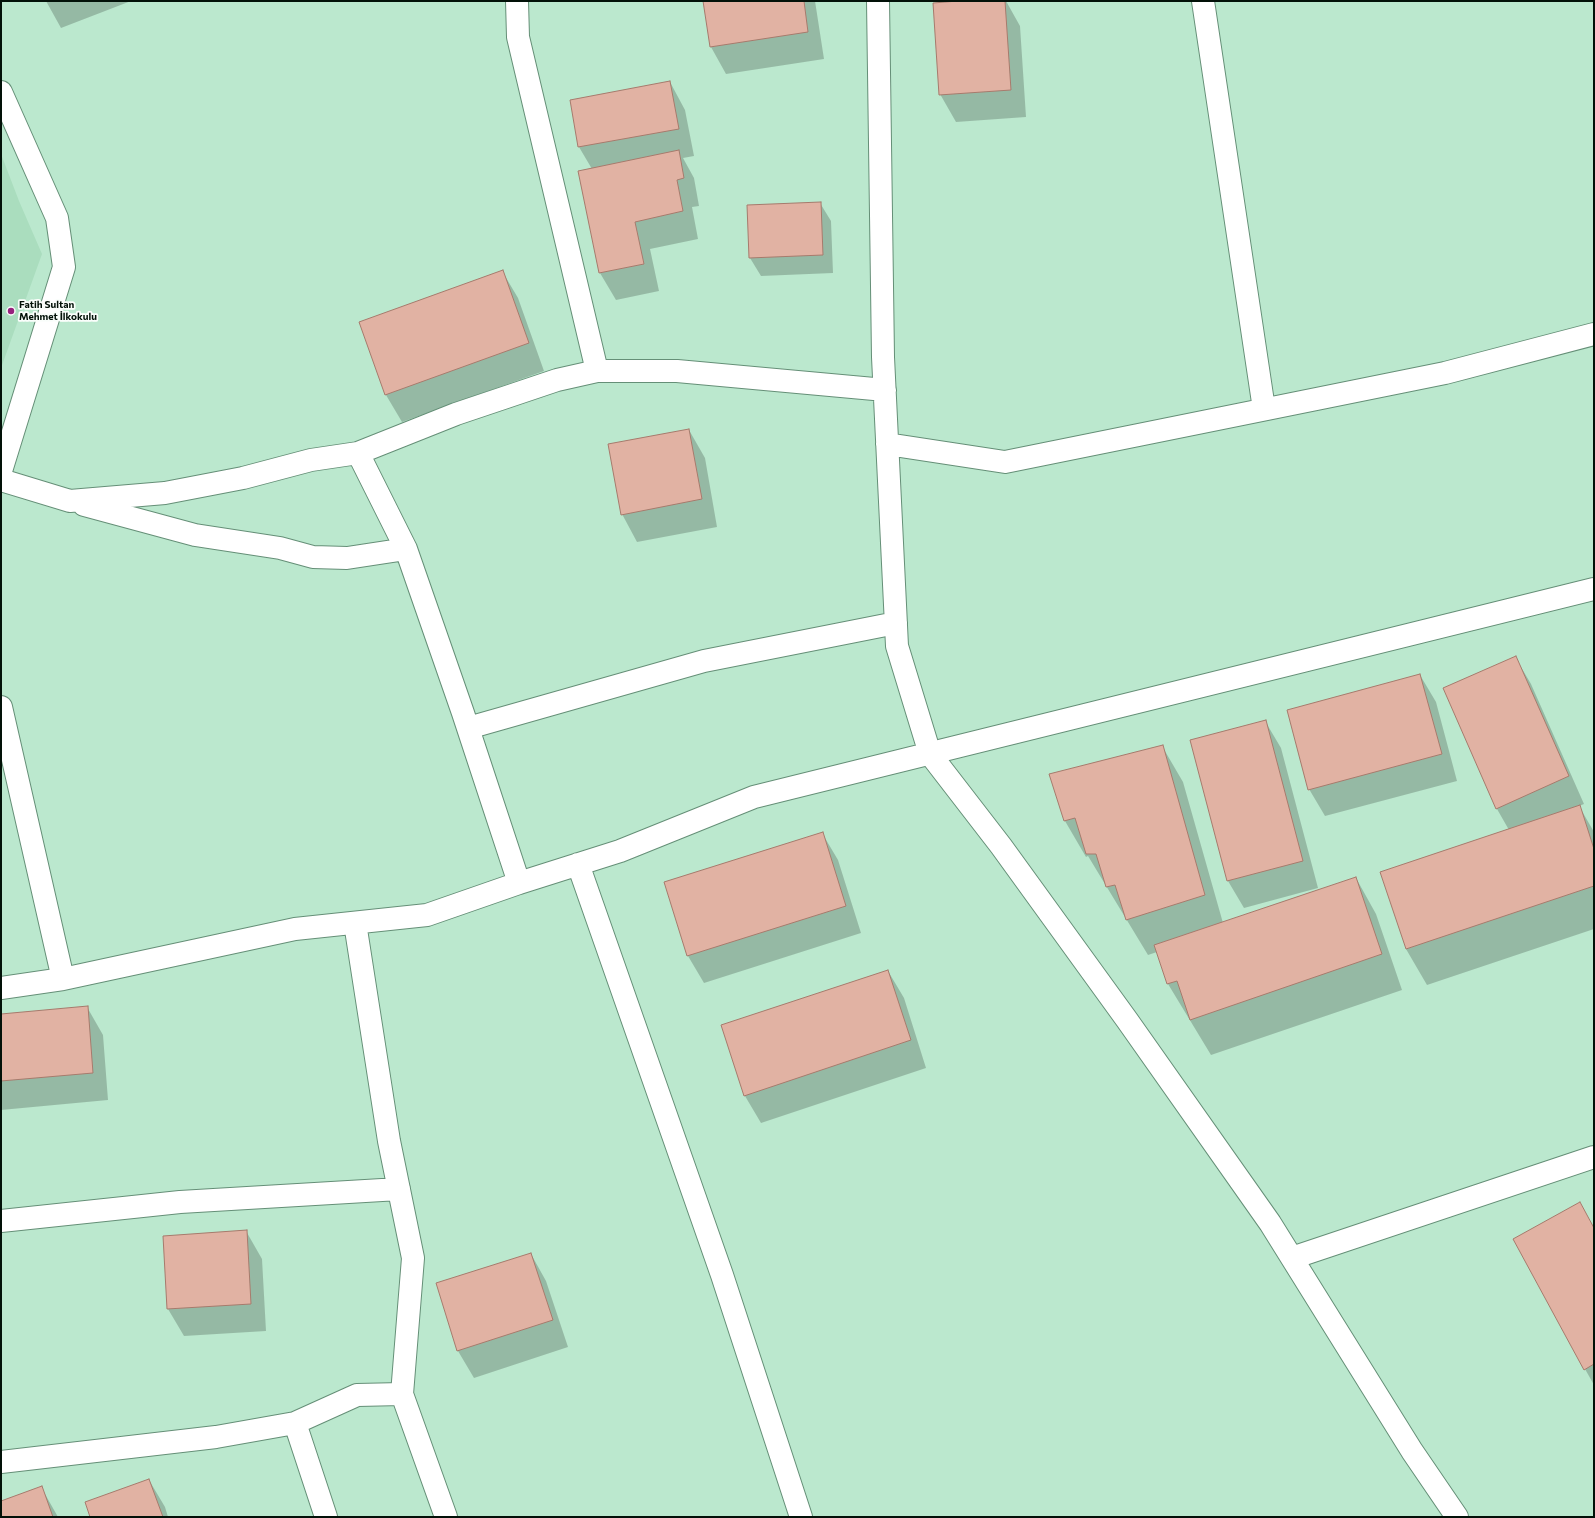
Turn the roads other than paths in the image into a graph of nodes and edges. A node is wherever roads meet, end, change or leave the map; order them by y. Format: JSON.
{"nodes":[{"id":1,"x":517,"y":1,"type":"edge"},
{"id":2,"x":878,"y":1,"type":"edge"},
{"id":3,"x":1203,"y":1,"type":"edge"},
{"id":4,"x":1,"y":92,"type":"edge"},
{"id":5,"x":1594,"y":334,"type":"edge"},
{"id":6,"x":597,"y":371,"type":"junction"},
{"id":7,"x":885,"y":390,"type":"junction"},
{"id":8,"x":1264,"y":410,"type":"junction"},
{"id":9,"x":887,"y":444,"type":"junction"},
{"id":10,"x":358,"y":453,"type":"junction"},
{"id":11,"x":1,"y":471,"type":"edge"},
{"id":12,"x":1,"y":480,"type":"edge"},
{"id":13,"x":70,"y":501,"type":"junction"},
{"id":14,"x":406,"y":549,"type":"junction"},
{"id":15,"x":1594,"y":589,"type":"edge"},
{"id":16,"x":896,"y":623,"type":"junction"},
{"id":17,"x":1,"y":706,"type":"edge"},
{"id":18,"x":468,"y":728,"type":"junction"},
{"id":19,"x":930,"y":754,"type":"junction"},
{"id":20,"x":578,"y":864,"type":"junction"},
{"id":21,"x":519,"y":883,"type":"junction"},
{"id":22,"x":355,"y":923,"type":"junction"},
{"id":23,"x":63,"y":979,"type":"junction"},
{"id":24,"x":1,"y":988,"type":"edge"},
{"id":25,"x":1594,"y":1157,"type":"edge"},
{"id":26,"x":399,"y":1189,"type":"junction"},
{"id":27,"x":1,"y":1221,"type":"edge"},
{"id":28,"x":1292,"y":1258,"type":"junction"},
{"id":29,"x":402,"y":1394,"type":"junction"},
{"id":30,"x":295,"y":1423,"type":"junction"},
{"id":31,"x":1,"y":1462,"type":"edge"},
{"id":32,"x":326,"y":1517,"type":"edge"},
{"id":33,"x":446,"y":1517,"type":"edge"},
{"id":34,"x":801,"y":1517,"type":"edge"},
{"id":35,"x":1457,"y":1517,"type":"edge"}],
"edges":[{"from":1,"to":6,"type":"street"},
{"from":2,"to":7,"type":"street"},
{"from":3,"to":8,"type":"street"},
{"from":4,"to":11,"type":"street"},
{"from":5,"to":8,"type":"street"},
{"from":6,"to":7,"type":"street"},
{"from":6,"to":10,"type":"street"},
{"from":7,"to":9,"type":"street"},
{"from":8,"to":9,"type":"street"},
{"from":9,"to":16,"type":"street"},
{"from":10,"to":13,"type":"street"},
{"from":10,"to":14,"type":"street"},
{"from":12,"to":13,"type":"street"},
{"from":13,"to":14,"type":"street"},
{"from":14,"to":18,"type":"street"},
{"from":15,"to":19,"type":"street"},
{"from":16,"to":18,"type":"street"},
{"from":16,"to":19,"type":"street"},
{"from":17,"to":23,"type":"street"},
{"from":18,"to":21,"type":"street"},
{"from":19,"to":20,"type":"street"},
{"from":19,"to":28,"type":"street"},
{"from":20,"to":21,"type":"street"},
{"from":20,"to":34,"type":"street"},
{"from":21,"to":22,"type":"street"},
{"from":22,"to":23,"type":"street"},
{"from":22,"to":26,"type":"street"},
{"from":23,"to":24,"type":"street"},
{"from":25,"to":28,"type":"street"},
{"from":26,"to":27,"type":"street"},
{"from":26,"to":29,"type":"street"},
{"from":28,"to":35,"type":"street"},
{"from":29,"to":30,"type":"street"},
{"from":29,"to":33,"type":"street"},
{"from":30,"to":31,"type":"street"},
{"from":30,"to":32,"type":"street"}]}
